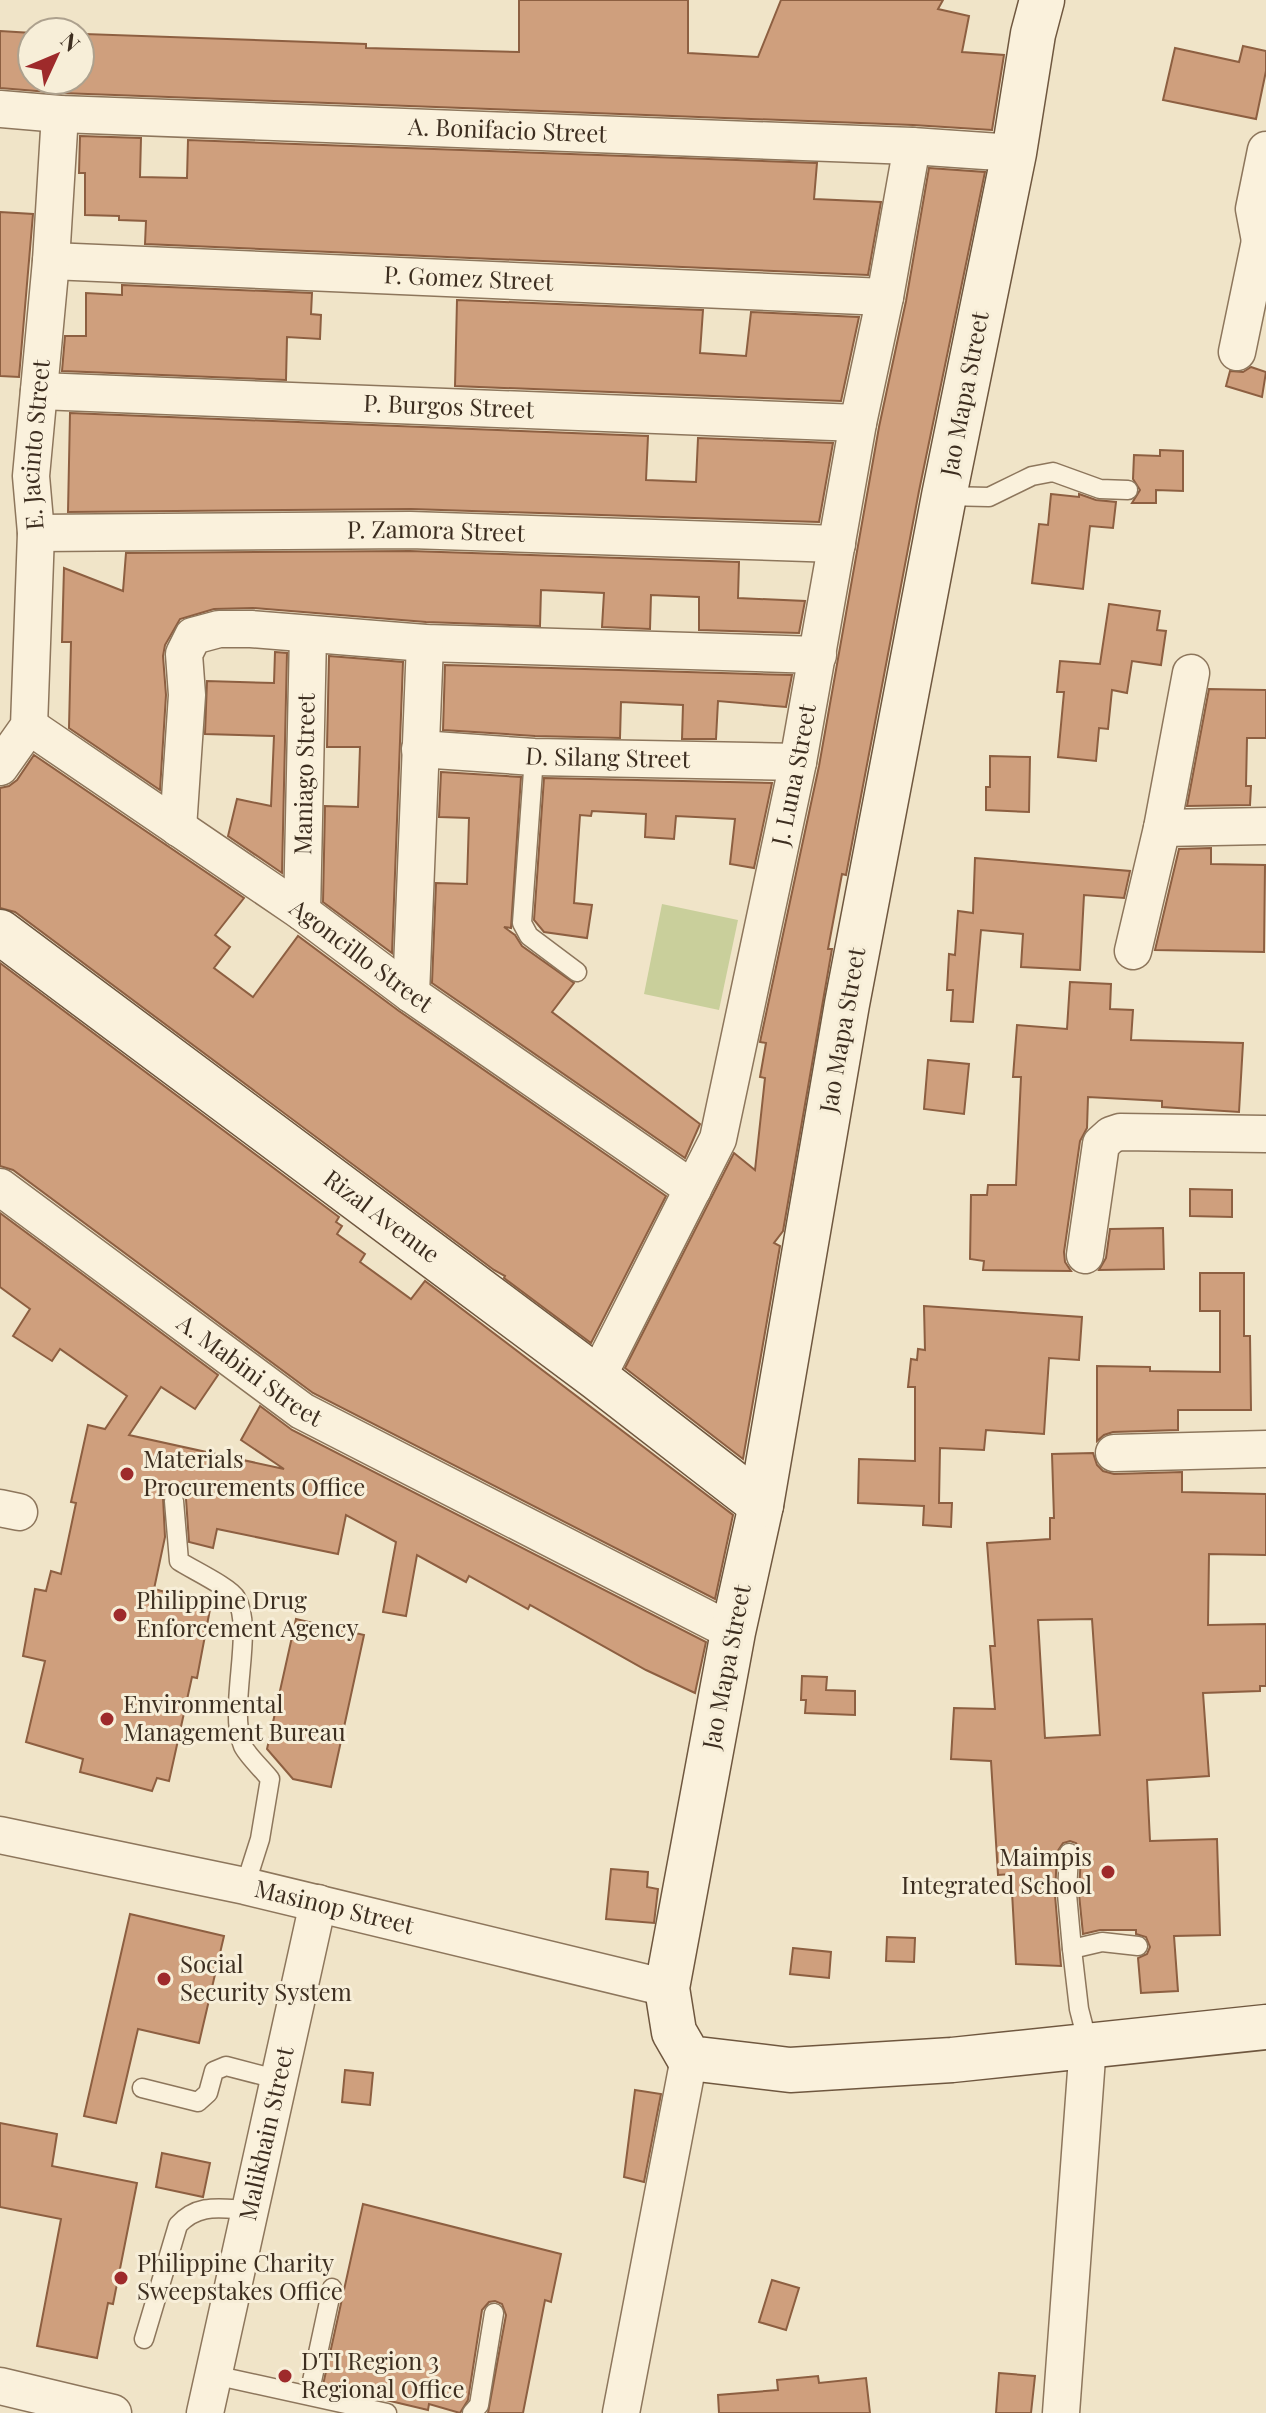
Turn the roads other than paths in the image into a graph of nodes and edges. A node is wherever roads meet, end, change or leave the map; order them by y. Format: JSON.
{"nodes":[{"id":1,"x":1042,"y":0,"type":"edge"},
{"id":2,"x":0,"y":109,"type":"edge"},
{"id":3,"x":60,"y":114,"type":"junction"},
{"id":4,"x":912,"y":146,"type":"junction"},
{"id":5,"x":1266,"y":150,"type":"edge"},
{"id":6,"x":1014,"y":153,"type":"junction"},
{"id":7,"x":1260,"y":230,"type":"edge"},
{"id":8,"x":51,"y":261,"type":"junction"},
{"id":9,"x":885,"y":297,"type":"junction"},
{"id":10,"x":1237,"y":352,"type":"dead end"},
{"id":11,"x":39,"y":391,"type":"junction"},
{"id":12,"x":858,"y":423,"type":"junction"},
{"id":13,"x":16,"y":475,"type":"edge"},
{"id":14,"x":1128,"y":490,"type":"dead end"},
{"id":15,"x":944,"y":496,"type":"junction"},
{"id":16,"x":36,"y":533,"type":"junction"},
{"id":17,"x":837,"y":544,"type":"junction"},
{"id":18,"x":308,"y":635,"type":"junction"},
{"id":19,"x":425,"y":643,"type":"junction"},
{"id":20,"x":818,"y":655,"type":"junction"},
{"id":21,"x":1191,"y":673,"type":"dead end"},
{"id":22,"x":29,"y":726,"type":"junction"},
{"id":23,"x":420,"y":749,"type":"junction"},
{"id":24,"x":534,"y":757,"type":"junction"},
{"id":25,"x":798,"y":762,"type":"junction"},
{"id":26,"x":0,"y":767,"type":"edge"},
{"id":27,"x":1266,"y":826,"type":"edge"},
{"id":28,"x":178,"y":828,"type":"junction"},
{"id":29,"x":1162,"y":828,"type":"junction"},
{"id":30,"x":302,"y":912,"type":"junction"},
{"id":31,"x":0,"y":932,"type":"edge"},
{"id":32,"x":1133,"y":951,"type":"dead end"},
{"id":33,"x":577,"y":972,"type":"dead end"},
{"id":34,"x":411,"y":994,"type":"junction"},
{"id":35,"x":1266,"y":1134,"type":"edge"},
{"id":36,"x":0,"y":1187,"type":"edge"},
{"id":37,"x":693,"y":1189,"type":"junction"},
{"id":38,"x":1085,"y":1255,"type":"dead end"},
{"id":39,"x":597,"y":1378,"type":"junction"},
{"id":40,"x":1266,"y":1449,"type":"edge"},
{"id":41,"x":1114,"y":1453,"type":"dead end"},
{"id":42,"x":174,"y":1501,"type":"dead end"},
{"id":43,"x":761,"y":1505,"type":"junction"},
{"id":44,"x":733,"y":1632,"type":"junction"},
{"id":45,"x":0,"y":1835,"type":"edge"},
{"id":46,"x":1069,"y":1853,"type":"dead end"},
{"id":47,"x":245,"y":1886,"type":"junction"},
{"id":48,"x":318,"y":1903,"type":"junction"},
{"id":49,"x":1138,"y":1946,"type":"dead end"},
{"id":50,"x":1072,"y":1949,"type":"junction"},
{"id":51,"x":667,"y":1988,"type":"junction"},
{"id":52,"x":1266,"y":2027,"type":"edge"},
{"id":53,"x":1088,"y":2044,"type":"junction"},
{"id":54,"x":689,"y":2058,"type":"junction"},
{"id":55,"x":280,"y":2080,"type":"junction"},
{"id":56,"x":142,"y":2088,"type":"dead end"},
{"id":57,"x":251,"y":2210,"type":"junction"},
{"id":58,"x":332,"y":2288,"type":"dead end"},
{"id":59,"x":494,"y":2313,"type":"dead end"},
{"id":60,"x":144,"y":2339,"type":"dead end"},
{"id":61,"x":214,"y":2375,"type":"junction"},
{"id":62,"x":0,"y":2386,"type":"edge"},
{"id":63,"x":309,"y":2395,"type":"junction"},
{"id":64,"x":113,"y":2413,"type":"edge"},
{"id":65,"x":205,"y":2413,"type":"edge"},
{"id":66,"x":387,"y":2413,"type":"edge"},
{"id":67,"x":472,"y":2413,"type":"edge"},
{"id":68,"x":621,"y":2413,"type":"edge"},
{"id":69,"x":1061,"y":2413,"type":"edge"}],
"edges":[{"from":1,"to":6,"type":"street","name":"Jao Mapa Street"},
{"from":2,"to":3,"type":"street","name":"A. Bonifacio Street"},
{"from":3,"to":4,"type":"street","name":"A. Bonifacio Street"},
{"from":3,"to":8,"type":"street","name":"E. Jacinto Street"},
{"from":4,"to":6,"type":"street","name":"A. Bonifacio Street"},
{"from":4,"to":9,"type":"street","name":"J. Luna Street"},
{"from":5,"to":7,"type":"street"},
{"from":6,"to":15,"type":"street","name":"Jao Mapa Street"},
{"from":7,"to":10,"type":"street"},
{"from":8,"to":9,"type":"street","name":"P. Gomez Street"},
{"from":8,"to":11,"type":"street","name":"E. Jacinto Street"},
{"from":9,"to":12,"type":"street","name":"J. Luna Street"},
{"from":11,"to":12,"type":"street","name":"P. Burgos Street"},
{"from":11,"to":13,"type":"street","name":"E. Jacinto Street"},
{"from":12,"to":17,"type":"street","name":"J. Luna Street"},
{"from":13,"to":16,"type":"street","name":"E. Jacinto Street"},
{"from":14,"to":15,"type":"lane"},
{"from":15,"to":43,"type":"street","name":"Jao Mapa Street"},
{"from":16,"to":17,"type":"street","name":"P. Zamora Street"},
{"from":16,"to":22,"type":"street","name":"E. Jacinto Street"},
{"from":17,"to":20,"type":"street","name":"J. Luna Street"},
{"from":18,"to":19,"type":"street"},
{"from":18,"to":28,"type":"street"},
{"from":18,"to":30,"type":"street","name":"Maniago Street"},
{"from":19,"to":20,"type":"street"},
{"from":19,"to":23,"type":"street"},
{"from":20,"to":25,"type":"street","name":"J. Luna Street"},
{"from":21,"to":29,"type":"street"},
{"from":22,"to":26,"type":"street"},
{"from":22,"to":28,"type":"street","name":"Agoncillo Street"},
{"from":23,"to":24,"type":"street","name":"D. Silang Street"},
{"from":23,"to":34,"type":"street"},
{"from":24,"to":25,"type":"street","name":"D. Silang Street"},
{"from":24,"to":33,"type":"lane"},
{"from":25,"to":37,"type":"street","name":"J. Luna Street"},
{"from":27,"to":29,"type":"street"},
{"from":28,"to":30,"type":"street","name":"Agoncillo Street"},
{"from":29,"to":32,"type":"street"},
{"from":30,"to":34,"type":"street","name":"Agoncillo Street"},
{"from":31,"to":39,"type":"street","name":"Rizal Avenue"},
{"from":34,"to":37,"type":"street","name":"Agoncillo Street"},
{"from":35,"to":38,"type":"street"},
{"from":36,"to":44,"type":"street","name":"A. Mabini Street"},
{"from":37,"to":39,"type":"street","name":"J. Luna Street"},
{"from":39,"to":43,"type":"street","name":"Rizal Avenue"},
{"from":40,"to":41,"type":"street"},
{"from":42,"to":47,"type":"lane"},
{"from":43,"to":44,"type":"street","name":"Jao Mapa Street"},
{"from":44,"to":51,"type":"street","name":"Jao Mapa Street"},
{"from":45,"to":47,"type":"street","name":"Masinop Street"},
{"from":46,"to":50,"type":"lane"},
{"from":47,"to":48,"type":"street","name":"Masinop Street"},
{"from":48,"to":51,"type":"street","name":"Masinop Street"},
{"from":48,"to":55,"type":"street","name":"Malikhain Street"},
{"from":49,"to":50,"type":"lane"},
{"from":50,"to":53,"type":"lane"},
{"from":51,"to":54,"type":"street","name":"Jao Mapa Street"},
{"from":52,"to":53,"type":"street"},
{"from":53,"to":54,"type":"street"},
{"from":53,"to":69,"type":"street"},
{"from":54,"to":68,"type":"street"},
{"from":55,"to":56,"type":"lane"},
{"from":55,"to":57,"type":"street","name":"Malikhain Street"},
{"from":57,"to":60,"type":"lane"},
{"from":57,"to":61,"type":"street","name":"Malikhain Street"},
{"from":58,"to":63,"type":"lane"},
{"from":59,"to":67,"type":"lane"},
{"from":61,"to":63,"type":"lane"},
{"from":61,"to":65,"type":"street","name":"Malikhain Street"},
{"from":62,"to":64,"type":"street"},
{"from":63,"to":66,"type":"lane"}]}
